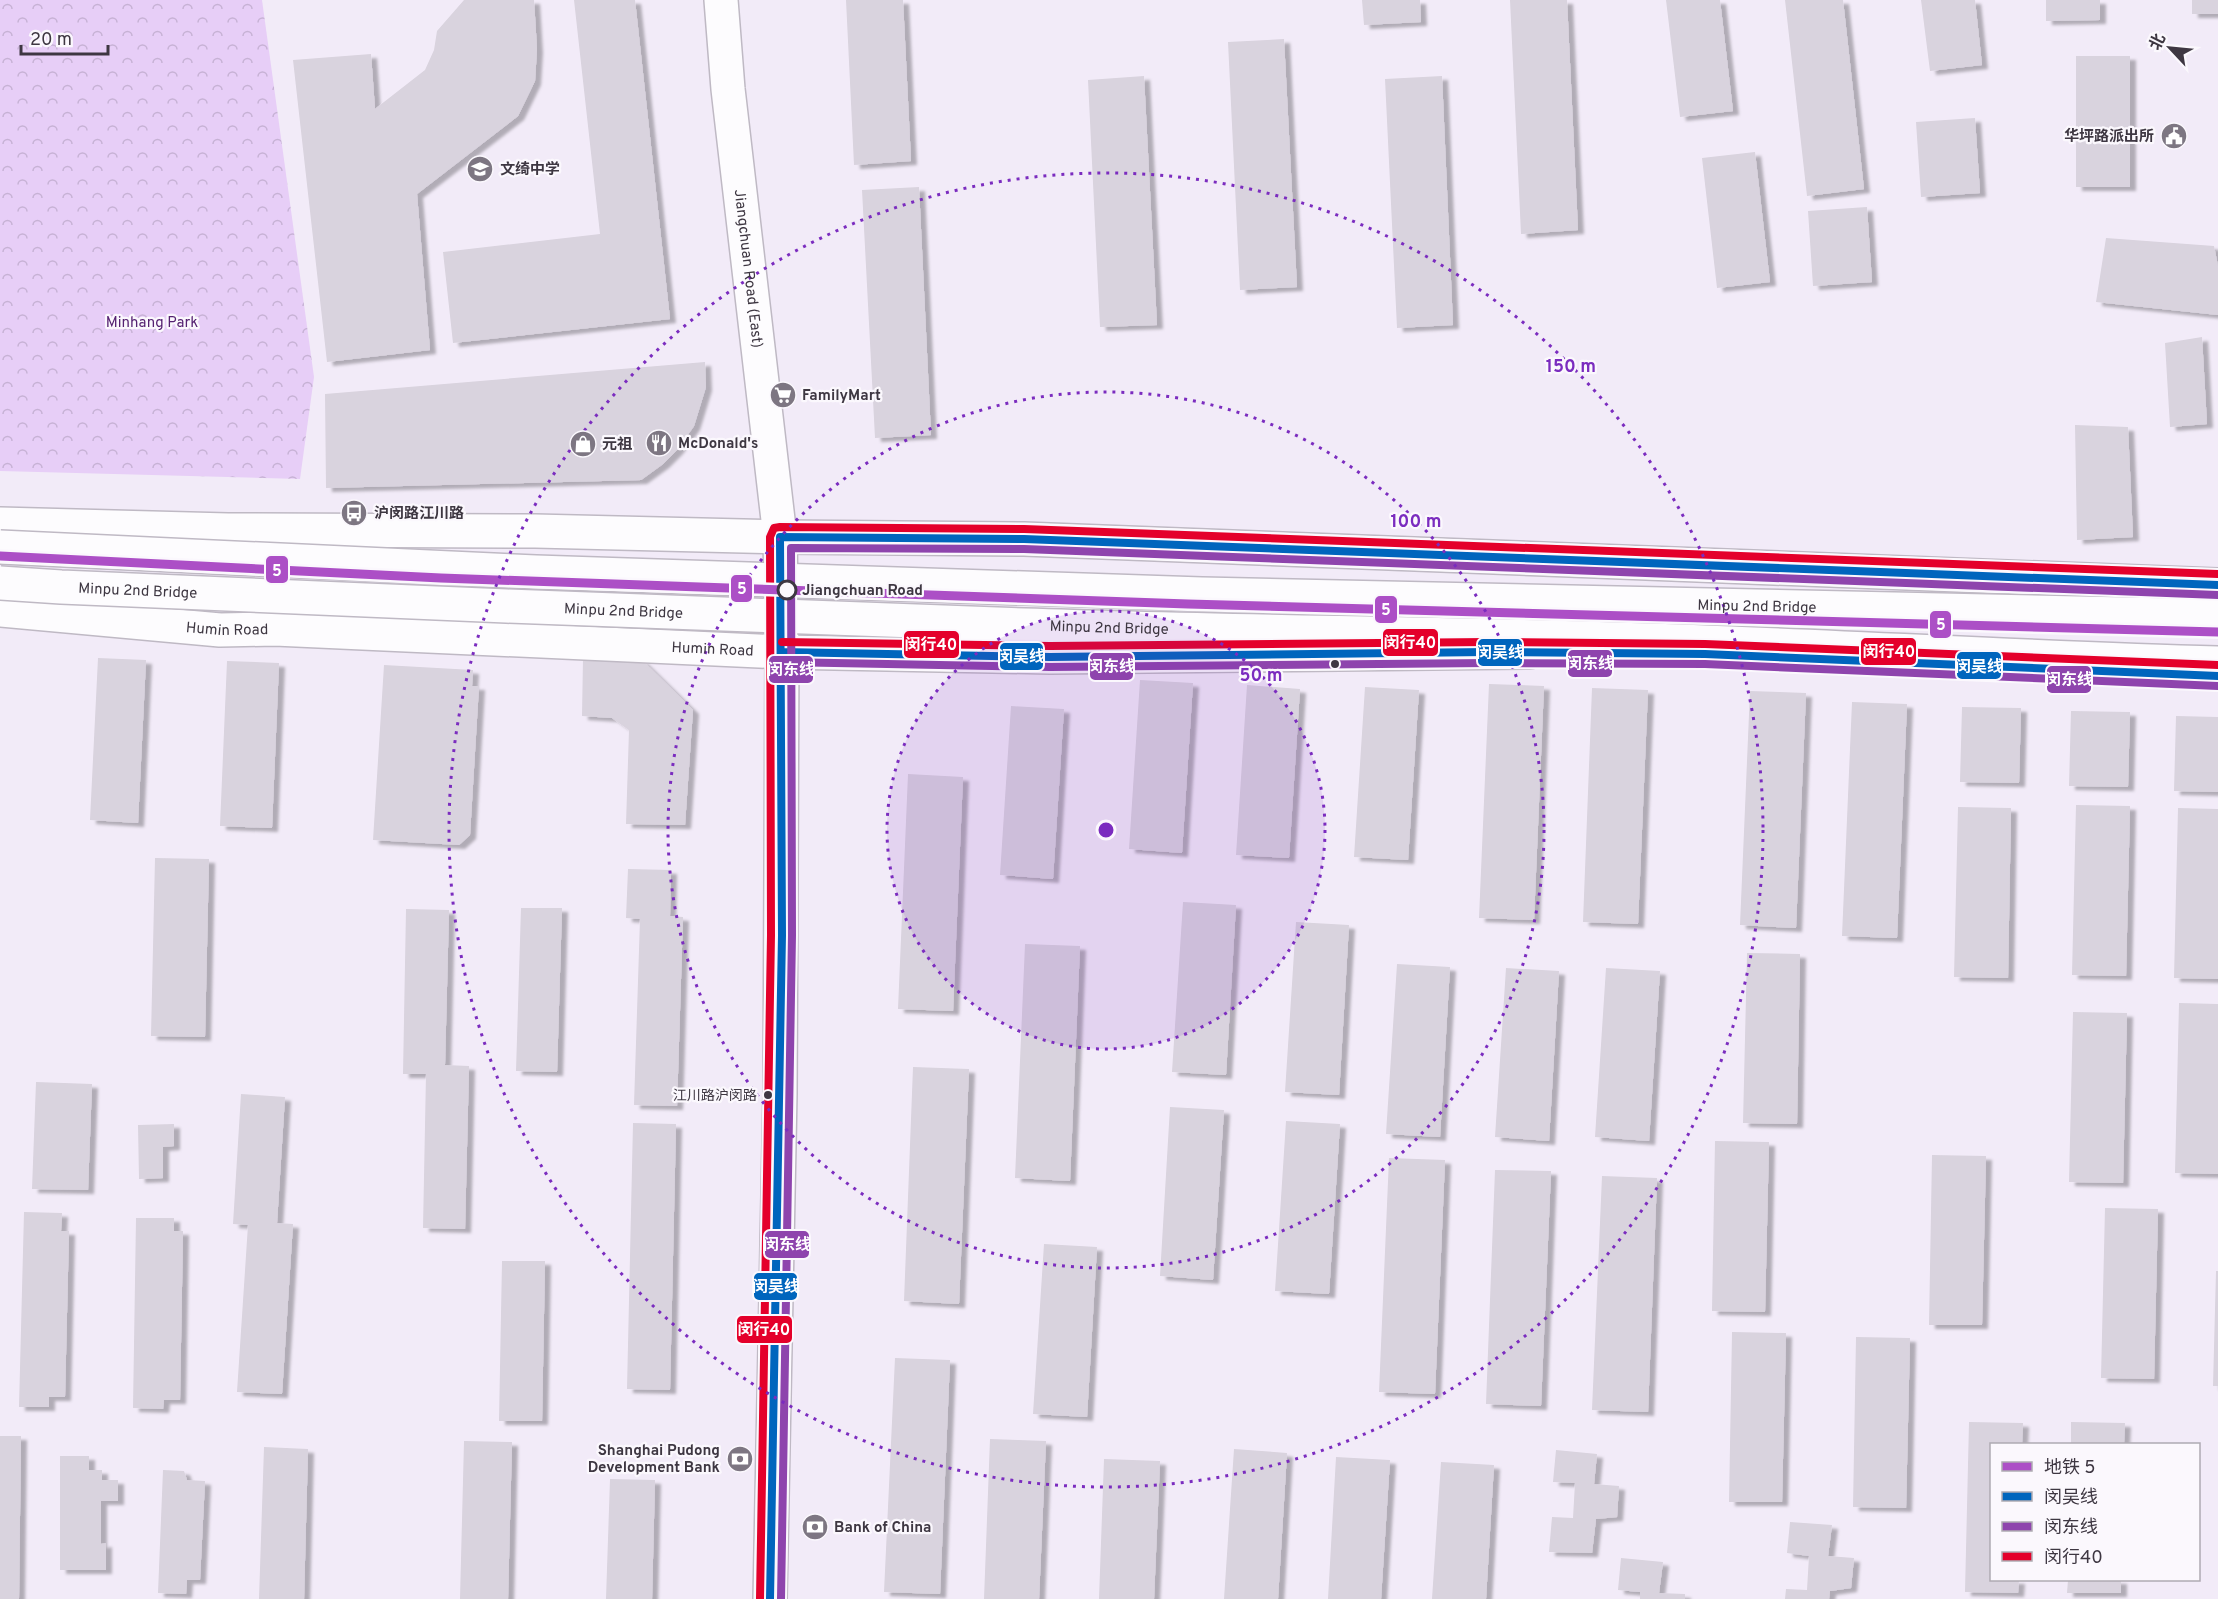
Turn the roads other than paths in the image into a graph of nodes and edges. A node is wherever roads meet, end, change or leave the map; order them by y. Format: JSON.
{"nodes":[{"id":1,"x":721,"y":0,"type":"edge"},
{"id":2,"x":0,"y":524,"type":"edge"},
{"id":3,"x":780,"y":537,"type":"junction"},
{"id":4,"x":0,"y":547,"type":"edge"},
{"id":5,"x":0,"y":583,"type":"edge"},
{"id":6,"x":2218,"y":585,"type":"edge"},
{"id":7,"x":0,"y":610,"type":"edge"},
{"id":8,"x":2218,"y":616,"type":"edge"},
{"id":9,"x":782,"y":652,"type":"junction"},
{"id":10,"x":2218,"y":663,"type":"edge"},
{"id":11,"x":2218,"y":676,"type":"edge"},
{"id":12,"x":770,"y":1599,"type":"edge"}],
"edges":[{"from":1,"to":3,"type":"main road","name":"Jiangchuan Road (East)"},
{"from":2,"to":3,"type":"main road"},
{"from":3,"to":6,"type":"main road"},
{"from":3,"to":9,"type":"main road","name":"Jiangchuan Road (East)"},
{"from":4,"to":8,"type":"main road","name":"Minpu 2nd Bridge","bridge":true},
{"from":5,"to":10,"type":"main road","name":"Minpu 2nd Bridge","bridge":true},
{"from":7,"to":9,"type":"main road","name":"Humin Road"},
{"from":9,"to":11,"type":"main road","name":"Humin Road"},
{"from":9,"to":12,"type":"main road"}]}
